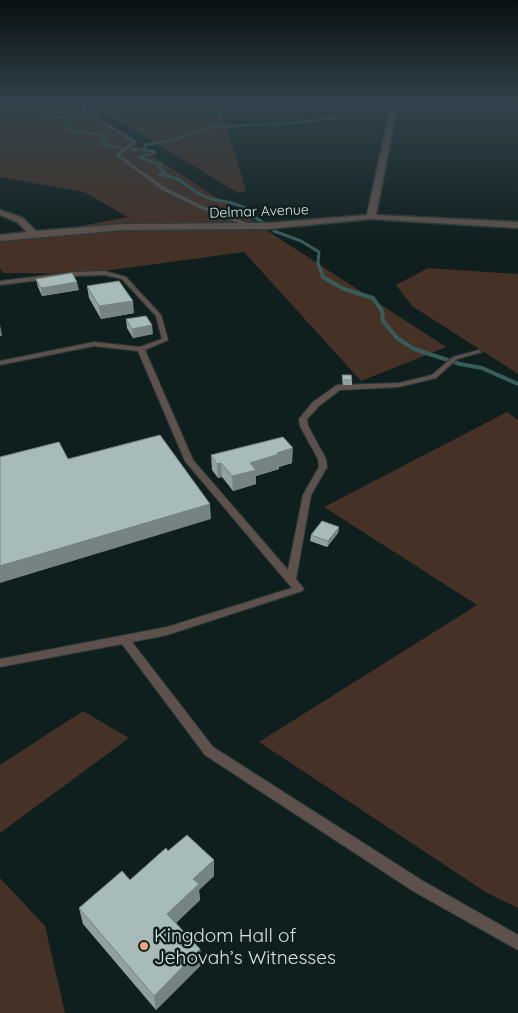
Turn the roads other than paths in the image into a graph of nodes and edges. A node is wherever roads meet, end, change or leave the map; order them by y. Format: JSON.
{"nodes":[{"id":1,"x":125,"y":149,"type":"edge"},
{"id":2,"x":385,"y":149,"type":"edge"},
{"id":3,"x":0,"y":212,"type":"edge"},
{"id":4,"x":371,"y":217,"type":"junction"},
{"id":5,"x":518,"y":225,"type":"edge"},
{"id":6,"x":253,"y":227,"type":"junction"},
{"id":7,"x":34,"y":234,"type":"junction"},
{"id":8,"x":0,"y":238,"type":"edge"},
{"id":9,"x":0,"y":283,"type":"edge"},
{"id":10,"x":141,"y":349,"type":"junction"},
{"id":11,"x":479,"y":352,"type":"dead end"},
{"id":12,"x":0,"y":363,"type":"edge"},
{"id":13,"x":291,"y":580,"type":"junction"},
{"id":14,"x":125,"y":640,"type":"junction"},
{"id":15,"x":0,"y":664,"type":"edge"},
{"id":16,"x":518,"y":943,"type":"edge"}],
"edges":[{"from":1,"to":6,"type":"lane"},
{"from":2,"to":4,"type":"street"},
{"from":3,"to":7,"type":"street"},
{"from":4,"to":5,"type":"street","name":"Delmar Avenue"},
{"from":4,"to":6,"type":"street","name":"Delmar Avenue"},
{"from":6,"to":7,"type":"street","name":"Delmar Avenue"},
{"from":7,"to":8,"type":"street","name":"Delmar Avenue"},
{"from":9,"to":10,"type":"lane"},
{"from":10,"to":12,"type":"lane"},
{"from":10,"to":13,"type":"lane"},
{"from":11,"to":13,"type":"lane"},
{"from":13,"to":14,"type":"lane"},
{"from":14,"to":15,"type":"lane"},
{"from":14,"to":16,"type":"lane"}]}
